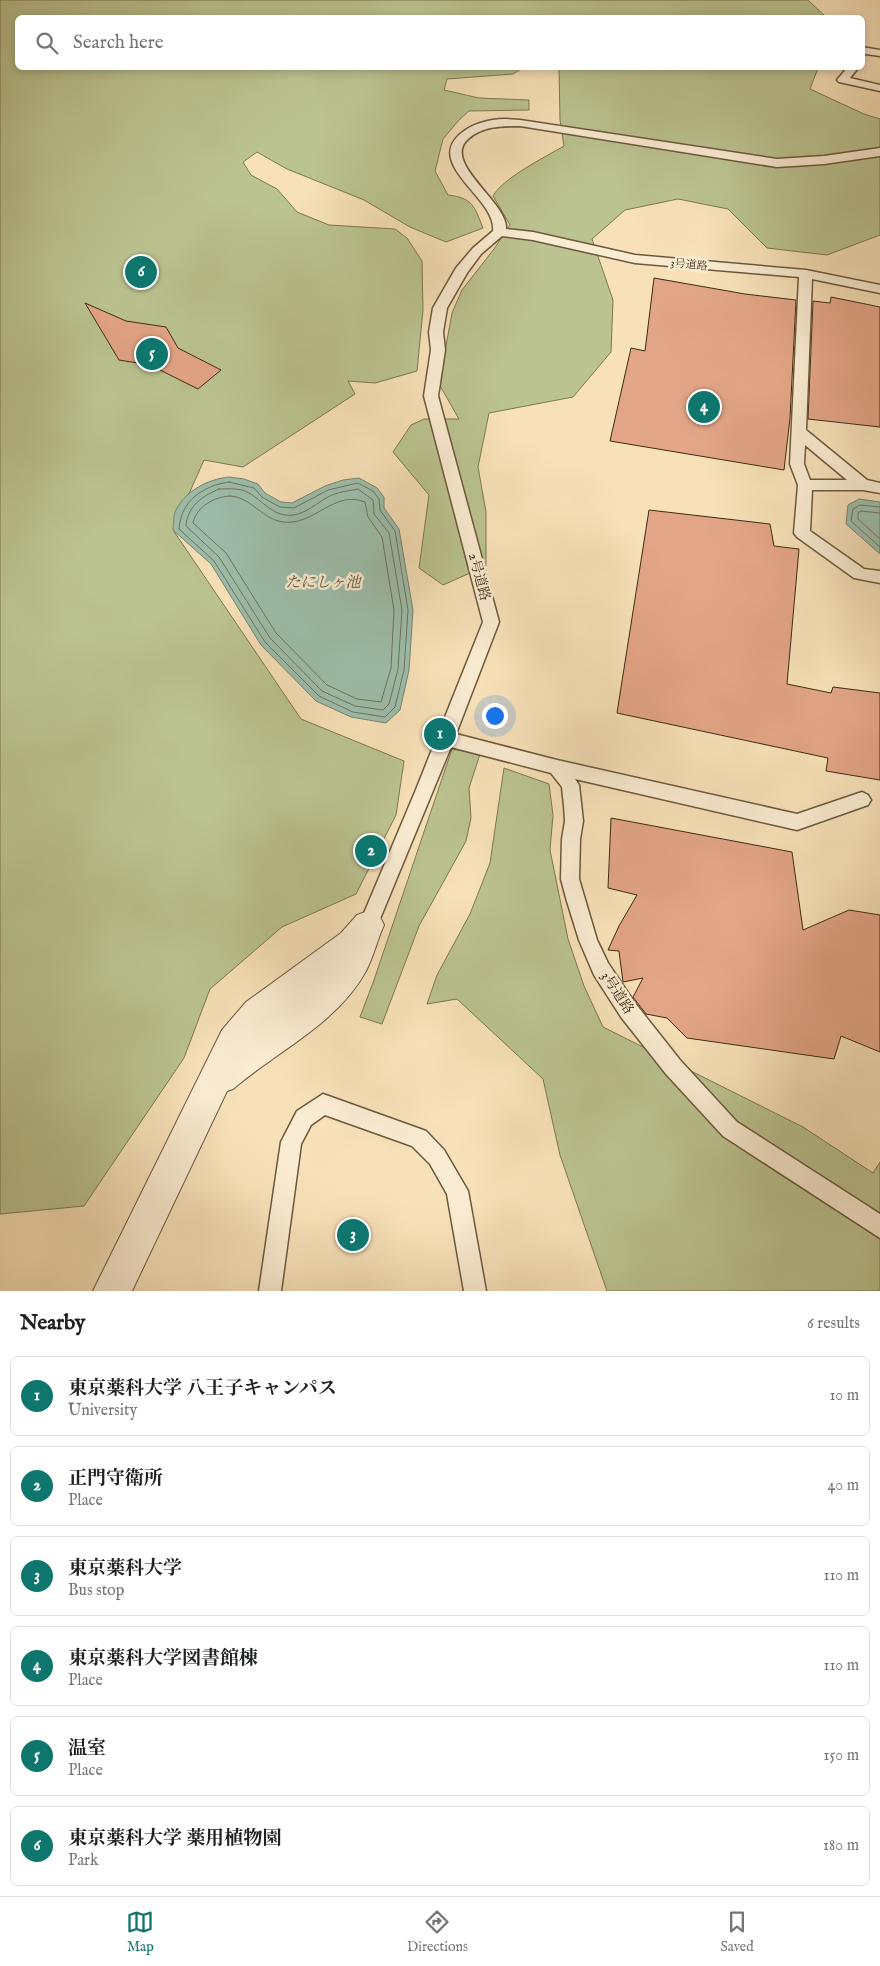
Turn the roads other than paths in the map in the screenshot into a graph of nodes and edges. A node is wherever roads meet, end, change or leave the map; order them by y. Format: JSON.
{"nodes":[{"id":1,"x":865,"y":50,"type":"edge"},
{"id":2,"x":880,"y":53,"type":"edge"},
{"id":3,"x":851,"y":70,"type":"edge"},
{"id":4,"x":880,"y":88,"type":"edge"},
{"id":5,"x":880,"y":152,"type":"edge"},
{"id":6,"x":499,"y":232,"type":"junction"},
{"id":7,"x":806,"y":274,"type":"junction"},
{"id":8,"x":880,"y":289,"type":"edge"},
{"id":9,"x":798,"y":432,"type":"junction"},
{"id":10,"x":805,"y":485,"type":"junction"},
{"id":11,"x":863,"y":485,"type":"junction"},
{"id":12,"x":880,"y":488,"type":"edge"},
{"id":13,"x":880,"y":577,"type":"edge"},
{"id":14,"x":445,"y":738,"type":"junction"},
{"id":15,"x":557,"y":767,"type":"junction"},
{"id":16,"x":862,"y":800,"type":"dead end"},
{"id":17,"x":368,"y":926,"type":"joint"},
{"id":18,"x":880,"y":1227,"type":"edge"},
{"id":19,"x":112,"y":1291,"type":"edge"},
{"id":20,"x":270,"y":1291,"type":"edge"},
{"id":21,"x":475,"y":1291,"type":"edge"}],
"edges":[{"from":1,"to":2,"type":"lane"},
{"from":3,"to":4,"type":"lane"},
{"from":5,"to":6,"type":"lane"},
{"from":6,"to":7,"type":"lane","name":"3号道路"},
{"from":6,"to":14,"type":"lane","name":"2号道路"},
{"from":7,"to":8,"type":"lane","name":"3号道路"},
{"from":7,"to":9,"type":"lane"},
{"from":9,"to":10,"type":"lane"},
{"from":9,"to":11,"type":"lane"},
{"from":10,"to":11,"type":"lane"},
{"from":10,"to":13,"type":"lane"},
{"from":11,"to":12,"type":"lane"},
{"from":14,"to":15,"type":"lane"},
{"from":14,"to":17,"type":"lane","name":"2号道路"},
{"from":15,"to":16,"type":"lane"},
{"from":15,"to":18,"type":"lane","name":"3号道路"},
{"from":17,"to":19,"type":"street"},
{"from":20,"to":21,"type":"lane"}]}
